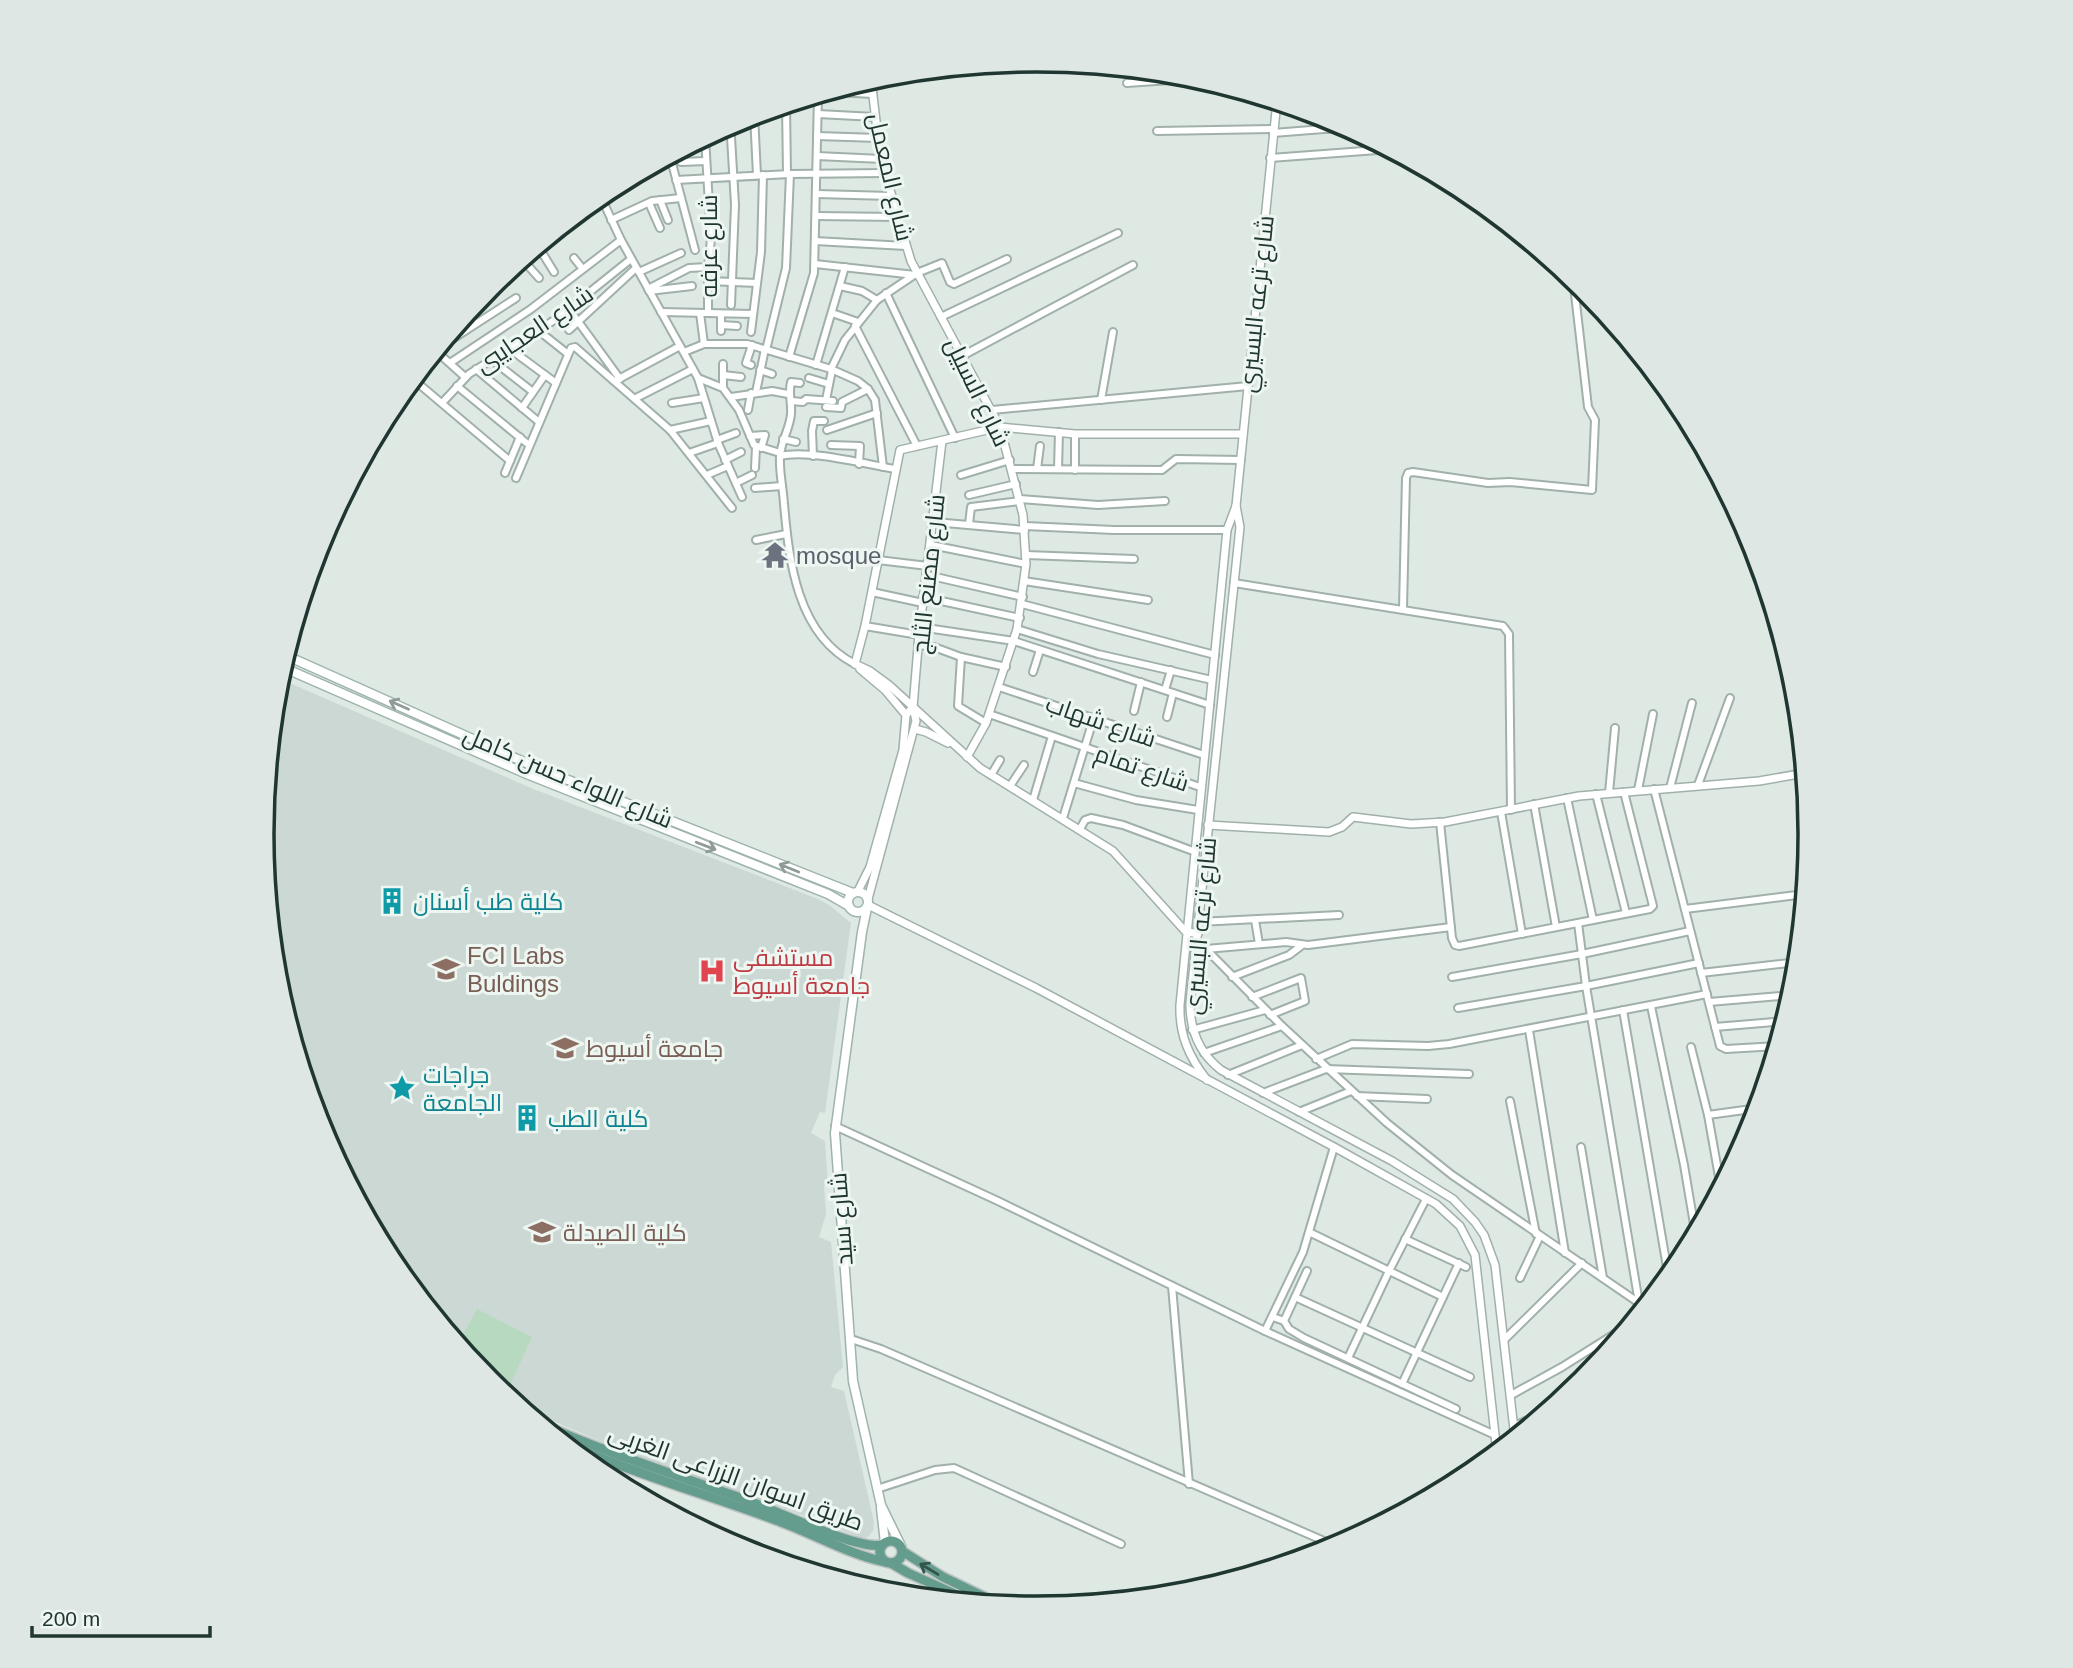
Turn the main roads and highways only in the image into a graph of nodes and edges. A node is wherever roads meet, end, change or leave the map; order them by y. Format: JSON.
{"nodes":[{"id":1,"x":295,"y":659,"type":"edge"},
{"id":2,"x":292,"y":671,"type":"edge"},
{"id":3,"x":439,"y":723,"type":"junction"},
{"id":4,"x":434,"y":734,"type":"junction"},
{"id":5,"x":533,"y":766,"type":"junction"},
{"id":6,"x":529,"y":775,"type":"junction"},
{"id":7,"x":652,"y":813,"type":"junction"},
{"id":8,"x":648,"y":823,"type":"junction"},
{"id":9,"x":856,"y":892,"type":"junction"},
{"id":10,"x":868,"y":904,"type":"junction"},
{"id":11,"x":851,"y":908,"type":"junction"},
{"id":12,"x":862,"y":932,"type":"junction"},
{"id":13,"x":567,"y":1435,"type":"edge"},
{"id":14,"x":597,"y":1457,"type":"edge"},
{"id":15,"x":881,"y":1505,"type":"junction"},
{"id":16,"x":884,"y":1544,"type":"junction"},
{"id":17,"x":902,"y":1548,"type":"junction"},
{"id":18,"x":889,"y":1562,"type":"junction"},
{"id":19,"x":949,"y":1591,"type":"edge"},
{"id":20,"x":979,"y":1594,"type":"edge"}],
"edges":[{"from":3,"to":1,"type":"main road","name":"شارع اللواء حسن كامل","one_way":true},
{"from":2,"to":4,"type":"main road","name":"شارع اللواء حسن كامل"},
{"from":3,"to":4,"type":"main road"},
{"from":3,"to":5,"type":"main road","name":"شارع اللواء حسن كامل"},
{"from":4,"to":6,"type":"main road","name":"شارع اللواء حسن كامل"},
{"from":5,"to":6,"type":"main road"},
{"from":5,"to":7,"type":"main road","name":"شارع اللواء حسن كامل"},
{"from":6,"to":8,"type":"main road","name":"شارع اللواء حسن كامل"},
{"from":7,"to":8,"type":"main road"},
{"from":9,"to":7,"type":"main road","name":"شارع اللواء حسن كامل","one_way":true},
{"from":8,"to":11,"type":"main road","name":"شارع اللواء حسن كامل","one_way":true},
{"from":9,"to":10,"type":"main road"},
{"from":9,"to":11,"type":"main road"},
{"from":10,"to":11,"type":"main road"},
{"from":10,"to":12,"type":"main road","name":"شارع سيد"},
{"from":11,"to":12,"type":"main road"},
{"from":12,"to":15,"type":"main road","name":"شارع سيد"},
{"from":13,"to":16,"type":"main road","name":"طريق اسوان الزراعى الغربى"},
{"from":14,"to":18,"type":"main road","name":"طريق اسوان الزراعى الغربى"},
{"from":15,"to":16,"type":"main road","name":"شارع سيد"},
{"from":15,"to":17,"type":"main road","name":"شارع سيد"},
{"from":16,"to":17,"type":"main road"},
{"from":16,"to":18,"type":"main road"},
{"from":17,"to":18,"type":"main road"},
{"from":20,"to":17,"type":"main road","one_way":true},
{"from":18,"to":19,"type":"main road","name":"طريق اسوان الزراعى الغربى"}]}
